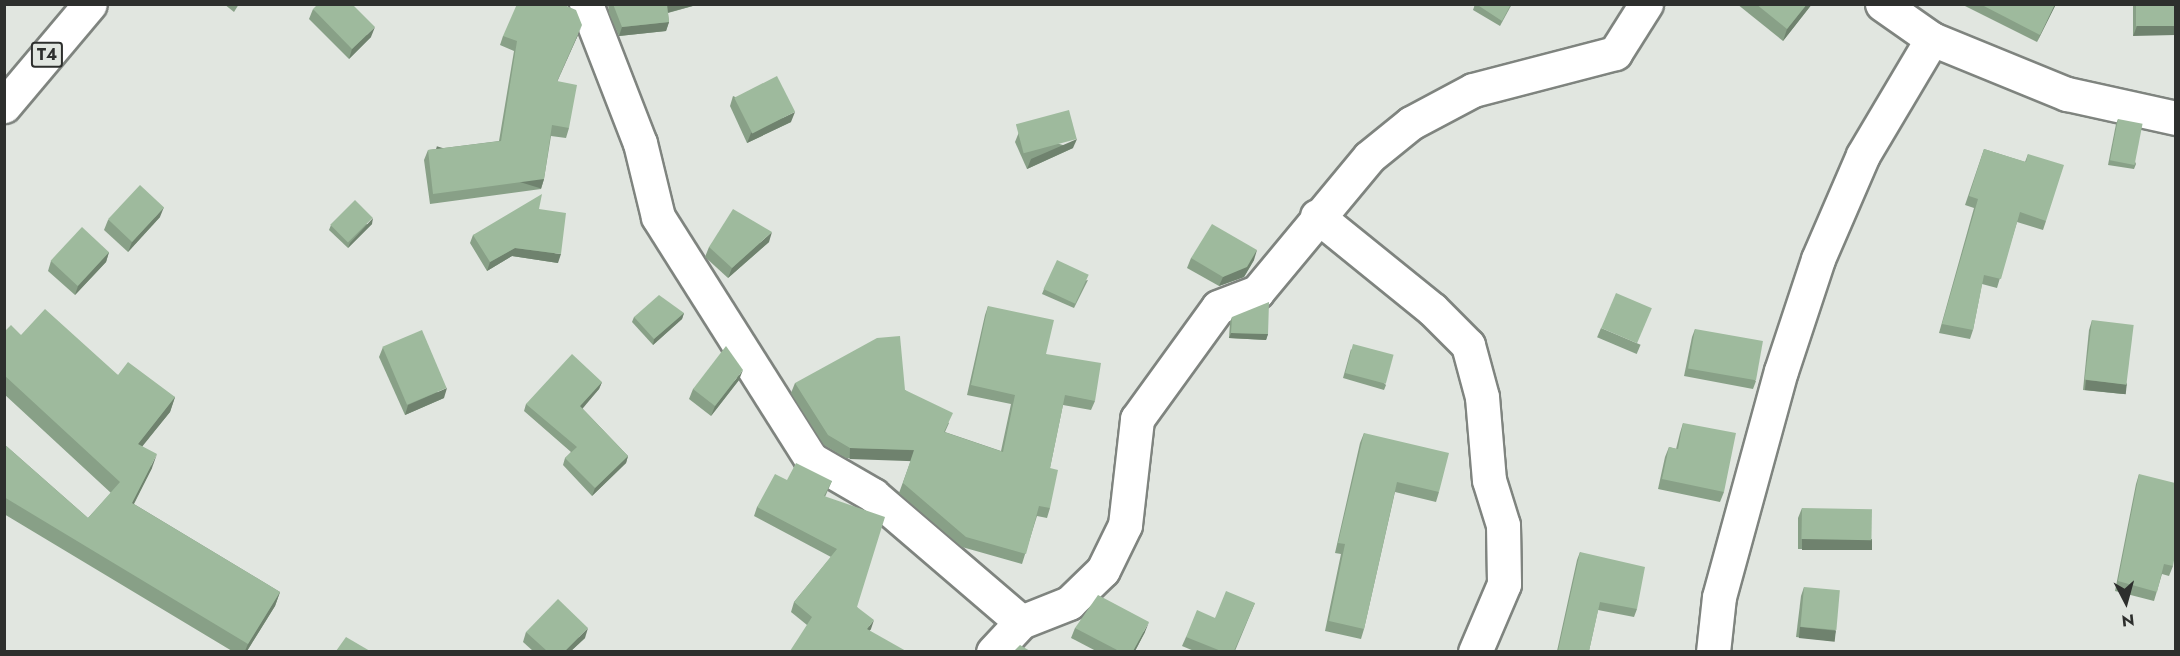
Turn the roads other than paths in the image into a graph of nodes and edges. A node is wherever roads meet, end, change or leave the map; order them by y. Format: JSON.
{"nodes":[{"id":1,"x":90,"y":4,"type":"edge"},
{"id":2,"x":586,"y":4,"type":"edge"},
{"id":3,"x":1646,"y":4,"type":"edge"},
{"id":4,"x":1882,"y":4,"type":"edge"},
{"id":5,"x":1932,"y":39,"type":"junction"},
{"id":6,"x":4,"y":106,"type":"edge"},
{"id":7,"x":2175,"y":118,"type":"edge"},
{"id":8,"x":1317,"y":216,"type":"junction"},
{"id":9,"x":1021,"y":622,"type":"junction"},
{"id":10,"x":993,"y":651,"type":"edge"},
{"id":11,"x":1475,"y":651,"type":"edge"},
{"id":12,"x":1713,"y":651,"type":"edge"}],
"edges":[{"from":1,"to":6,"type":"main road","number":"T4"},
{"from":2,"to":9,"type":"main road"},
{"from":3,"to":8,"type":"main road"},
{"from":4,"to":5,"type":"main road"},
{"from":5,"to":7,"type":"main road"},
{"from":5,"to":12,"type":"main road"},
{"from":8,"to":9,"type":"main road"},
{"from":8,"to":11,"type":"main road"},
{"from":9,"to":10,"type":"main road"}]}
